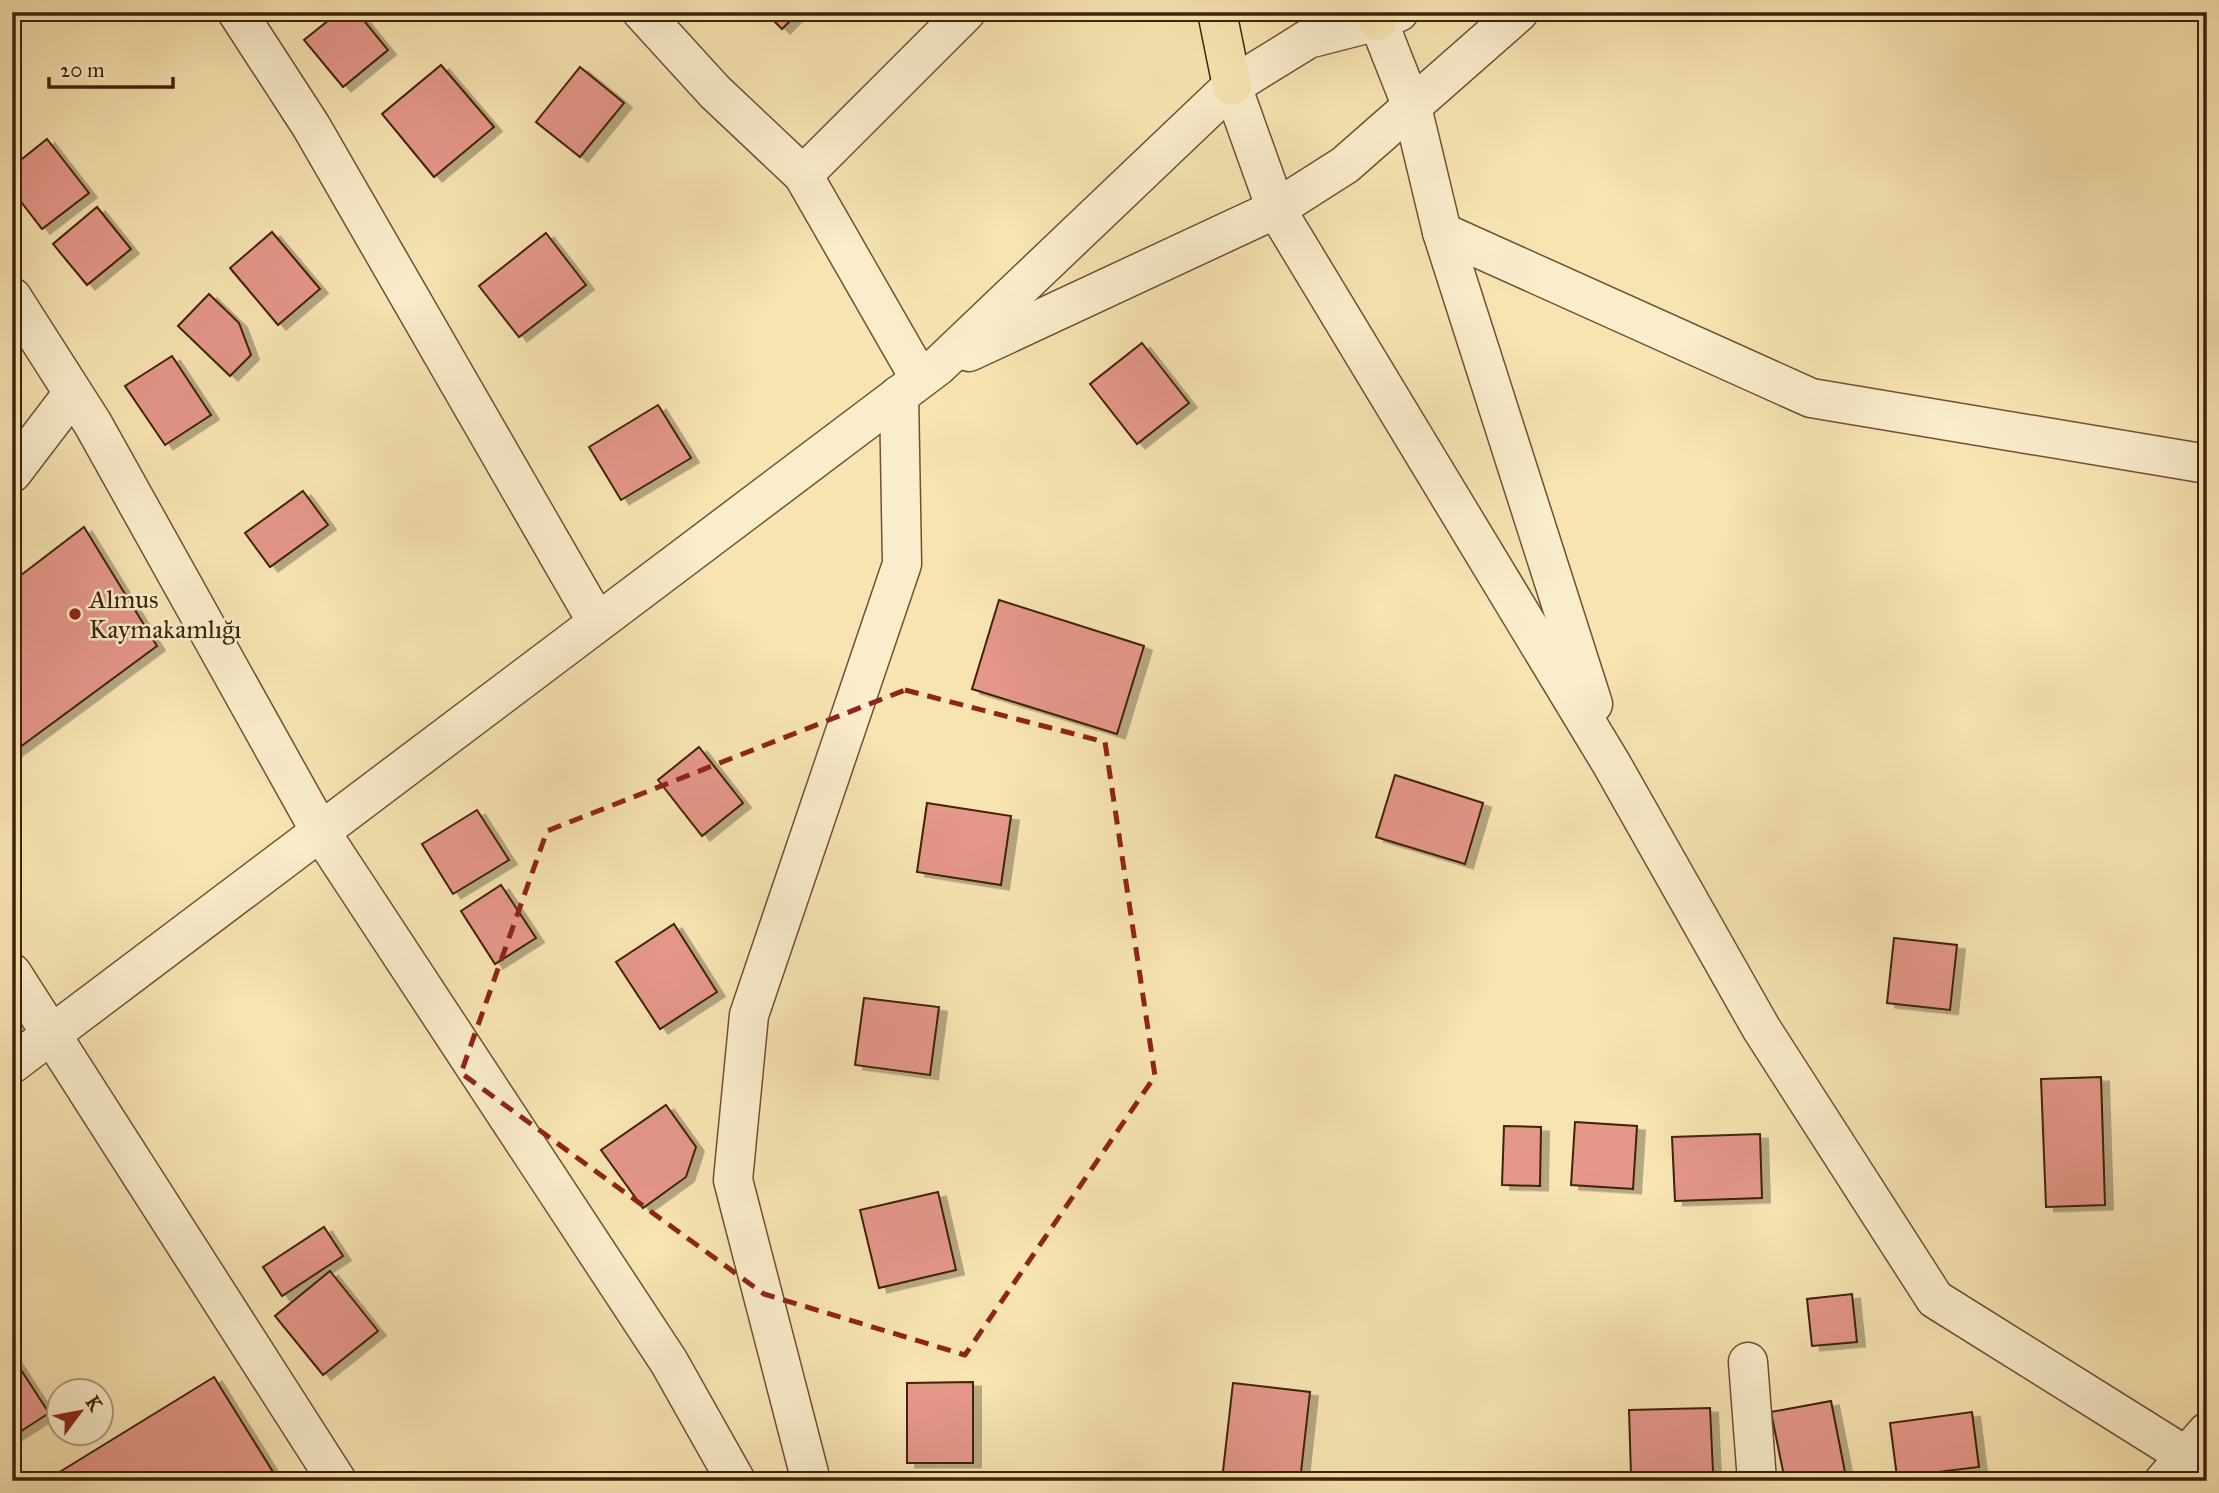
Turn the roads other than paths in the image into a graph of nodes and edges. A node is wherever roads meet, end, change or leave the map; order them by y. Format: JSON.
{"nodes":[{"id":1,"x":237,"y":12,"type":"edge"},
{"id":2,"x":642,"y":12,"type":"edge"},
{"id":3,"x":966,"y":12,"type":"edge"},
{"id":4,"x":1217,"y":12,"type":"edge"},
{"id":5,"x":1519,"y":12,"type":"edge"},
{"id":6,"x":1384,"y":15,"type":"edge"},
{"id":7,"x":1232,"y":86,"type":"junction"},
{"id":8,"x":1412,"y":107,"type":"junction"},
{"id":9,"x":803,"y":175,"type":"junction"},
{"id":10,"x":1276,"y":209,"type":"junction"},
{"id":11,"x":1442,"y":232,"type":"junction"},
{"id":12,"x":12,"y":298,"type":"edge"},
{"id":13,"x":919,"y":380,"type":"junction"},
{"id":14,"x":73,"y":393,"type":"junction"},
{"id":15,"x":2207,"y":464,"type":"edge"},
{"id":16,"x":12,"y":473,"type":"edge"},
{"id":17,"x":597,"y":622,"type":"junction"},
{"id":18,"x":1611,"y":763,"type":"junction"},
{"id":19,"x":320,"y":831,"type":"junction"},
{"id":20,"x":12,"y":973,"type":"edge"},
{"id":21,"x":51,"y":1033,"type":"junction"},
{"id":22,"x":12,"y":1064,"type":"edge"},
{"id":23,"x":1748,"y":1362,"type":"dead end"},
{"id":24,"x":2191,"y":1461,"type":"edge"},
{"id":25,"x":337,"y":1481,"type":"edge"},
{"id":26,"x":736,"y":1481,"type":"edge"},
{"id":27,"x":811,"y":1481,"type":"edge"},
{"id":28,"x":1757,"y":1481,"type":"edge"}],
"edges":[{"from":1,"to":17,"type":"street"},
{"from":2,"to":9,"type":"street"},
{"from":3,"to":9,"type":"street"},
{"from":4,"to":7,"type":"main road"},
{"from":5,"to":8,"type":"street"},
{"from":6,"to":7,"type":"street"},
{"from":6,"to":8,"type":"street"},
{"from":7,"to":10,"type":"street"},
{"from":7,"to":13,"type":"street"},
{"from":8,"to":10,"type":"street"},
{"from":8,"to":11,"type":"street"},
{"from":9,"to":13,"type":"street"},
{"from":10,"to":13,"type":"street"},
{"from":10,"to":18,"type":"street"},
{"from":11,"to":15,"type":"street"},
{"from":11,"to":18,"type":"street"},
{"from":12,"to":14,"type":"street"},
{"from":13,"to":17,"type":"street"},
{"from":13,"to":27,"type":"street"},
{"from":14,"to":16,"type":"street"},
{"from":14,"to":19,"type":"street"},
{"from":17,"to":19,"type":"street"},
{"from":18,"to":24,"type":"street"},
{"from":19,"to":21,"type":"street"},
{"from":19,"to":26,"type":"street"},
{"from":20,"to":21,"type":"street"},
{"from":21,"to":22,"type":"street"},
{"from":21,"to":25,"type":"street"},
{"from":23,"to":28,"type":"street"}]}
